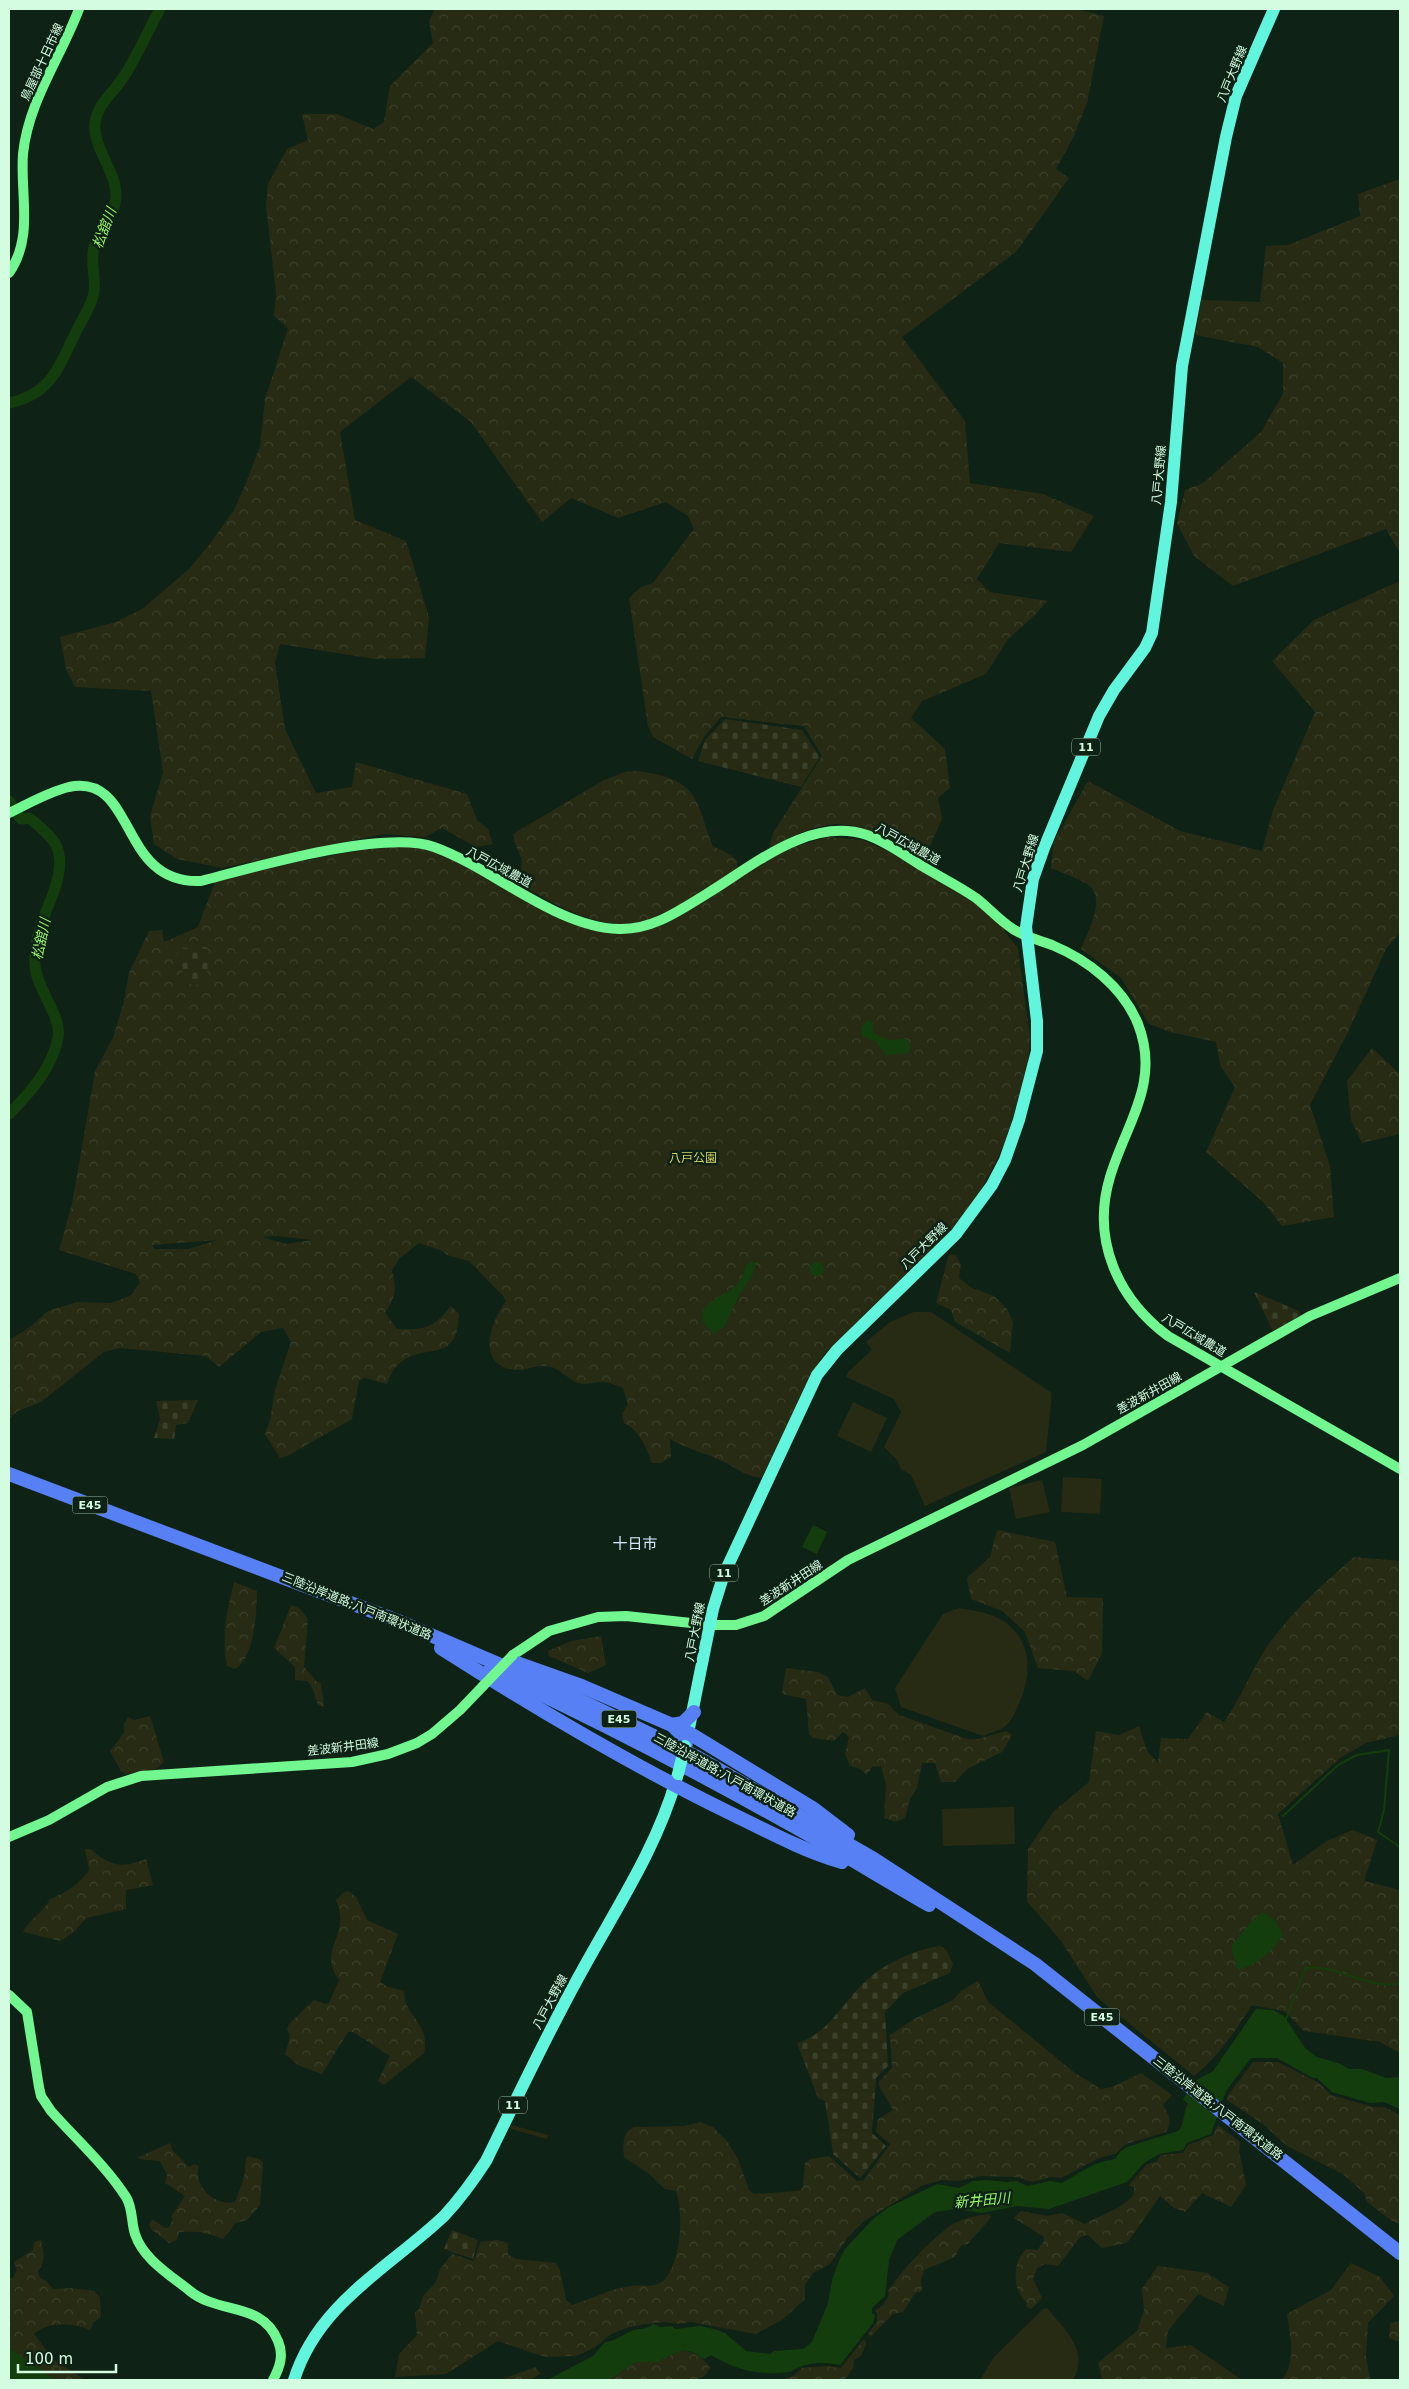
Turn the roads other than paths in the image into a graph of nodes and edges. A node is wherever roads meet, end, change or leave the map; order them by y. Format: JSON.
{"nodes":[{"id":1,"x":79,"y":9,"type":"edge"},
{"id":2,"x":1274,"y":9,"type":"edge"},
{"id":3,"x":9,"y":272,"type":"edge"},
{"id":4,"x":9,"y":813,"type":"edge"},
{"id":5,"x":1026,"y":936,"type":"junction"},
{"id":6,"x":1400,"y":1278,"type":"edge"},
{"id":7,"x":1221,"y":1366,"type":"junction"},
{"id":8,"x":1400,"y":1469,"type":"edge"},
{"id":9,"x":9,"y":1474,"type":"edge"},
{"id":10,"x":172,"y":1535,"type":"junction"},
{"id":11,"x":398,"y":1621,"type":"junction"},
{"id":12,"x":710,"y":1625,"type":"junction"},
{"id":13,"x":441,"y":1648,"type":"junction"},
{"id":14,"x":694,"y":1712,"type":"junction"},
{"id":15,"x":672,"y":1725,"type":"junction"},
{"id":16,"x":687,"y":1741,"type":"junction"},
{"id":17,"x":676,"y":1780,"type":"junction"},
{"id":18,"x":9,"y":1837,"type":"edge"},
{"id":19,"x":870,"y":1864,"type":"junction"},
{"id":20,"x":9,"y":1995,"type":"edge"},
{"id":21,"x":1400,"y":2253,"type":"edge"},
{"id":22,"x":273,"y":2380,"type":"edge"},
{"id":23,"x":294,"y":2380,"type":"edge"}],
"edges":[{"from":1,"to":3,"type":"street","name":"鳥屋部十日市線"},
{"from":2,"to":5,"type":"main road","name":"八戸大野線","number":"11"},
{"from":4,"to":5,"type":"street","name":"八戸広域農道"},
{"from":5,"to":7,"type":"street","name":"八戸広域農道"},
{"from":5,"to":12,"type":"main road","name":"八戸大野線","number":"11"},
{"from":6,"to":7,"type":"street","name":"差波新井田線"},
{"from":7,"to":8,"type":"street","name":"八戸広域農道"},
{"from":7,"to":12,"type":"street","name":"差波新井田線"},
{"from":9,"to":10,"type":"highway","name":"三陸沿岸道路;八戸南環状道路","number":"E45"},
{"from":10,"to":11,"type":"highway","name":"三陸沿岸道路;八戸南環状道路","number":"E45"},
{"from":10,"to":13,"type":"highway","name":"三陸沿岸道路;八戸南環状道路","number":"E45"},
{"from":11,"to":15,"type":"highway"},
{"from":11,"to":19,"type":"highway","name":"三陸沿岸道路;八戸南環状道路","number":"E45"},
{"from":12,"to":14,"type":"main road","name":"八戸大野線","number":"11"},
{"from":12,"to":18,"type":"street","name":"差波新井田線","bridge":true},
{"from":13,"to":17,"type":"highway"},
{"from":13,"to":19,"type":"highway","name":"三陸沿岸道路;八戸南環状道路","number":"E45"},
{"from":14,"to":15,"type":"highway"},
{"from":14,"to":16,"type":"main road","name":"八戸大野線","number":"11"},
{"from":15,"to":16,"type":"highway"},
{"from":16,"to":17,"type":"main road","name":"八戸大野線","number":"11","bridge":true},
{"from":16,"to":19,"type":"highway"},
{"from":17,"to":19,"type":"highway"},
{"from":17,"to":23,"type":"main road","name":"八戸大野線","number":"11"},
{"from":19,"to":21,"type":"highway","name":"三陸沿岸道路;八戸南環状道路","number":"E45"},
{"from":20,"to":22,"type":"street"}]}
